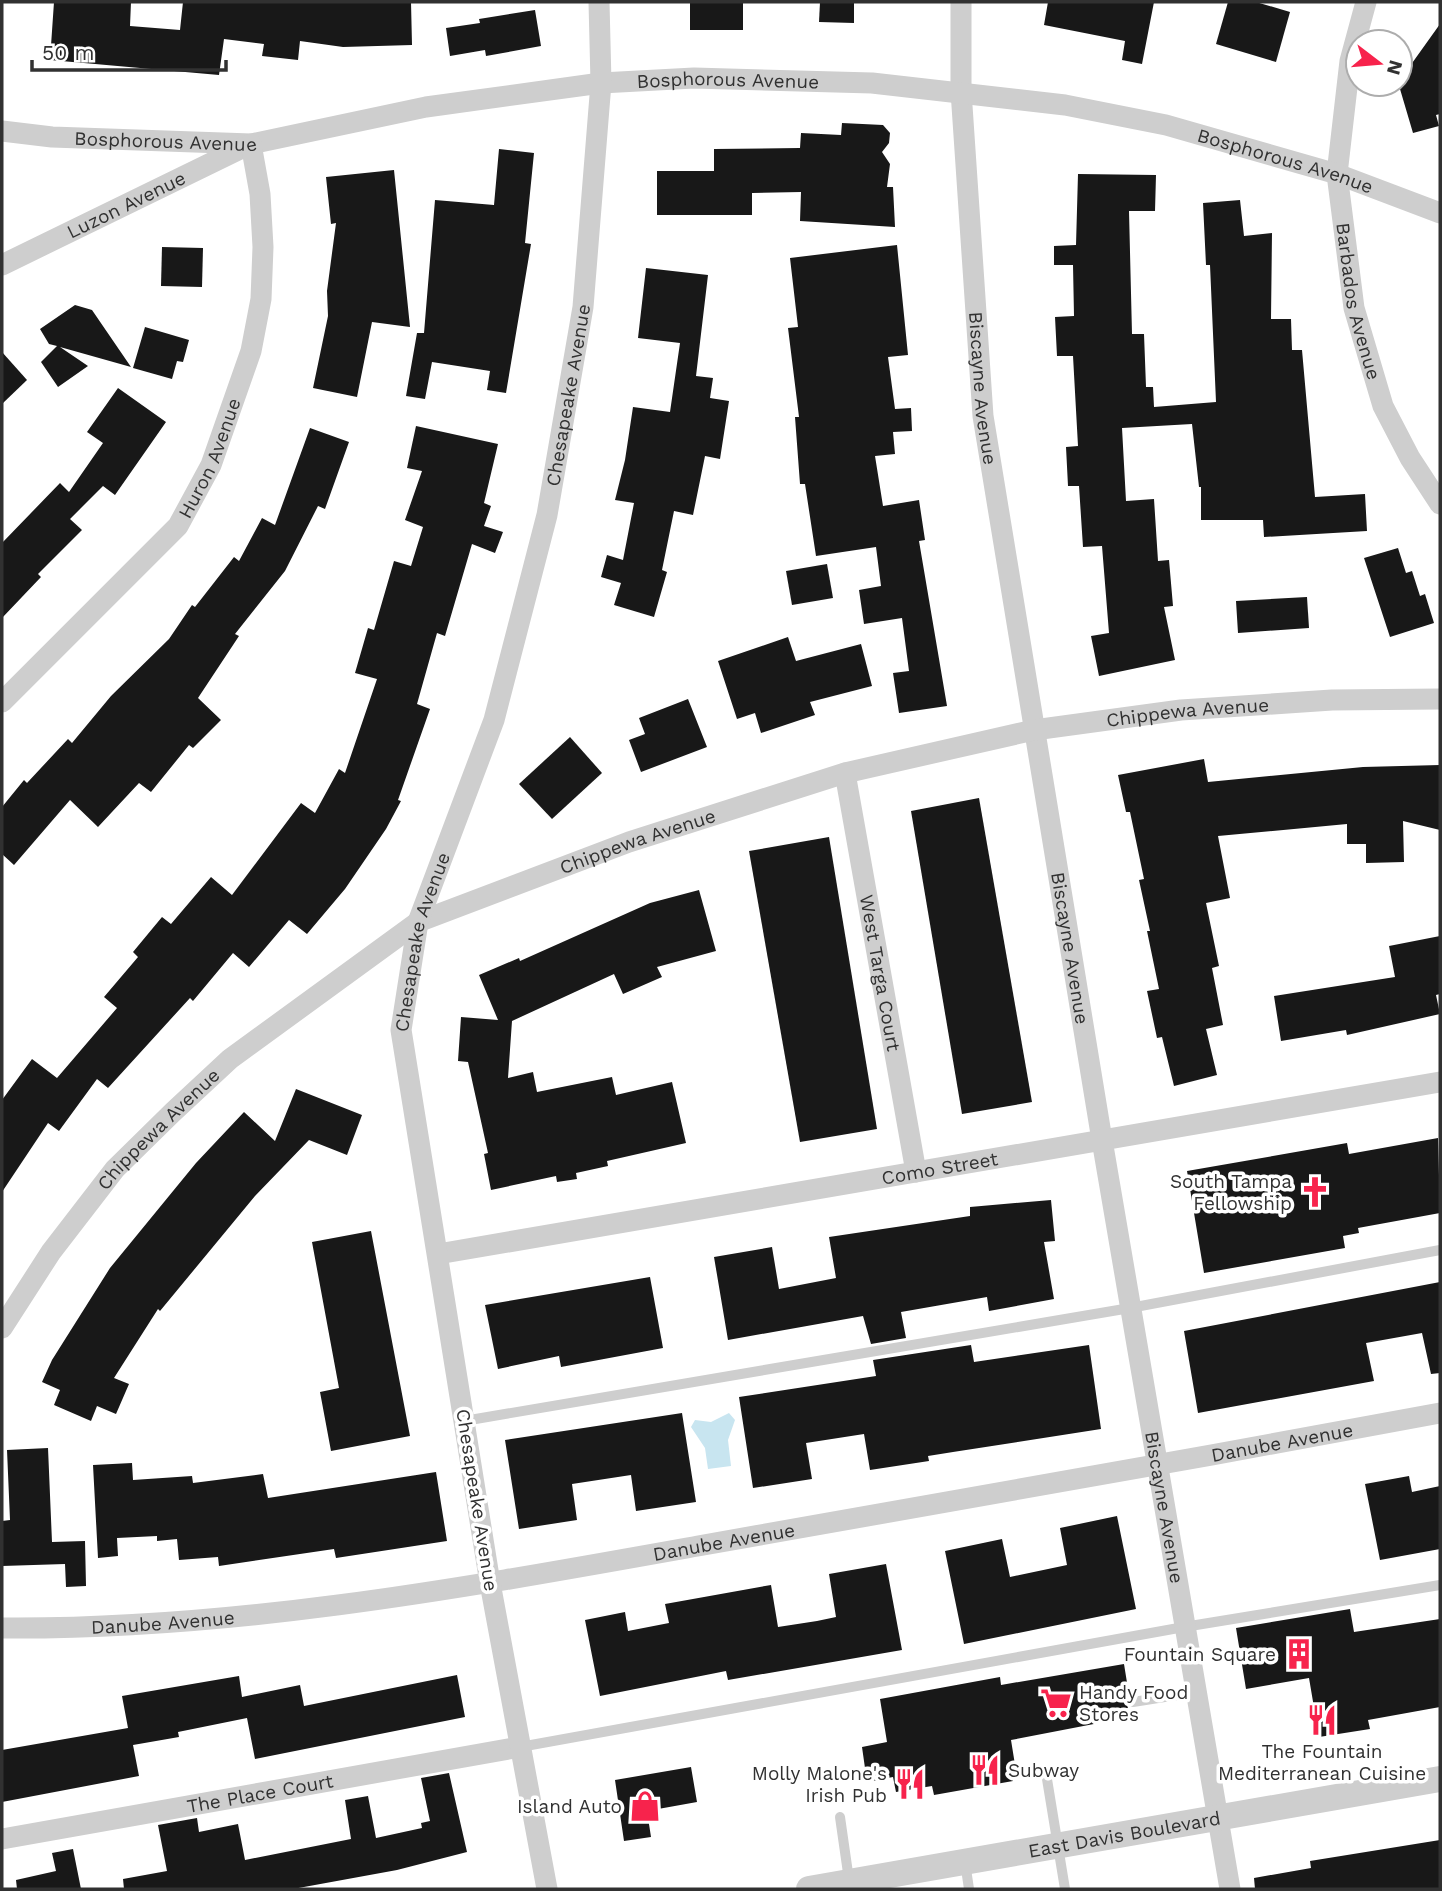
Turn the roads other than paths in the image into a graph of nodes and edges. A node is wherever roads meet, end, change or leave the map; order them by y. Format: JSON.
{"nodes":[{"id":1,"x":599,"y":2,"type":"edge"},
{"id":2,"x":961,"y":2,"type":"edge"},
{"id":3,"x":1366,"y":2,"type":"edge"},
{"id":4,"x":601,"y":83,"type":"junction"},
{"id":5,"x":961,"y":91,"type":"junction"},
{"id":6,"x":2,"y":131,"type":"edge"},
{"id":7,"x":251,"y":144,"type":"junction"},
{"id":8,"x":1337,"y":174,"type":"junction"},
{"id":9,"x":1440,"y":213,"type":"edge"},
{"id":10,"x":2,"y":265,"type":"edge"},
{"id":11,"x":1440,"y":504,"type":"edge"},
{"id":12,"x":1440,"y":699,"type":"edge"},
{"id":13,"x":2,"y":702,"type":"edge"},
{"id":14,"x":1034,"y":730,"type":"junction"},
{"id":15,"x":845,"y":773,"type":"junction"},
{"id":16,"x":418,"y":922,"type":"junction"},
{"id":17,"x":1440,"y":1082,"type":"edge"},
{"id":18,"x":1101,"y":1140,"type":"junction"},
{"id":19,"x":916,"y":1172,"type":"junction"},
{"id":20,"x":1440,"y":1250,"type":"edge"},
{"id":21,"x":438,"y":1254,"type":"junction"},
{"id":22,"x":1130,"y":1308,"type":"junction"},
{"id":23,"x":2,"y":1328,"type":"edge"},
{"id":24,"x":1440,"y":1413,"type":"edge"},
{"id":25,"x":464,"y":1421,"type":"junction"},
{"id":26,"x":1158,"y":1466,"type":"junction"},
{"id":27,"x":490,"y":1583,"type":"junction"},
{"id":28,"x":1440,"y":1585,"type":"edge"},
{"id":29,"x":1184,"y":1627,"type":"junction"},
{"id":30,"x":2,"y":1628,"type":"edge"},
{"id":31,"x":1196,"y":1692,"type":"junction"},
{"id":32,"x":1133,"y":1702,"type":"dead end"},
{"id":33,"x":520,"y":1747,"type":"junction"},
{"id":34,"x":1046,"y":1773,"type":"dead end"},
{"id":35,"x":1440,"y":1779,"type":"edge"},
{"id":36,"x":840,"y":1817,"type":"dead end"},
{"id":37,"x":1218,"y":1818,"type":"junction"},
{"id":38,"x":2,"y":1839,"type":"edge"},
{"id":39,"x":1057,"y":1847,"type":"junction"},
{"id":40,"x":965,"y":1863,"type":"junction"},
{"id":41,"x":858,"y":1884,"type":"edge"},
{"id":42,"x":547,"y":1889,"type":"edge"},
{"id":43,"x":809,"y":1889,"type":"edge"},
{"id":44,"x":969,"y":1889,"type":"edge"},
{"id":45,"x":1065,"y":1889,"type":"edge"},
{"id":46,"x":1230,"y":1889,"type":"edge"}],
"edges":[{"from":1,"to":4,"type":"street","name":"Chesapeake Avenue"},
{"from":2,"to":5,"type":"street","name":"Biscayne Avenue"},
{"from":3,"to":8,"type":"street","name":"Barbados Avenue"},
{"from":4,"to":5,"type":"street","name":"Bosphorous Avenue"},
{"from":4,"to":7,"type":"street","name":"Bosphorous Avenue"},
{"from":4,"to":16,"type":"street","name":"Chesapeake Avenue"},
{"from":5,"to":8,"type":"street","name":"Bosphorous Avenue"},
{"from":5,"to":14,"type":"street","name":"Biscayne Avenue"},
{"from":6,"to":7,"type":"street","name":"Bosphorous Avenue"},
{"from":7,"to":10,"type":"street","name":"Luzon Avenue"},
{"from":7,"to":13,"type":"street","name":"Huron Avenue"},
{"from":8,"to":9,"type":"street","name":"Bosphorous Avenue"},
{"from":8,"to":11,"type":"street","name":"Barbados Avenue"},
{"from":12,"to":14,"type":"street","name":"Chippewa Avenue"},
{"from":14,"to":15,"type":"street","name":"Chippewa Avenue"},
{"from":14,"to":18,"type":"street","name":"Biscayne Avenue"},
{"from":15,"to":16,"type":"street","name":"Chippewa Avenue"},
{"from":15,"to":19,"type":"street","name":"West Targa Court"},
{"from":16,"to":21,"type":"street","name":"Chesapeake Avenue"},
{"from":16,"to":23,"type":"street","name":"Chippewa Avenue"},
{"from":17,"to":18,"type":"street","name":"Como Street"},
{"from":18,"to":19,"type":"street","name":"Como Street"},
{"from":18,"to":22,"type":"street","name":"Biscayne Avenue"},
{"from":19,"to":21,"type":"street","name":"Como Street"},
{"from":20,"to":22,"type":"lane"},
{"from":21,"to":25,"type":"street","name":"Chesapeake Avenue"},
{"from":22,"to":25,"type":"lane"},
{"from":22,"to":26,"type":"street","name":"Biscayne Avenue"},
{"from":24,"to":26,"type":"street","name":"Danube Avenue"},
{"from":25,"to":27,"type":"street","name":"Chesapeake Avenue"},
{"from":26,"to":27,"type":"street","name":"Danube Avenue"},
{"from":26,"to":29,"type":"street","name":"Biscayne Avenue"},
{"from":27,"to":30,"type":"street","name":"Danube Avenue"},
{"from":27,"to":33,"type":"street","name":"Chesapeake Avenue"},
{"from":28,"to":29,"type":"lane"},
{"from":29,"to":31,"type":"street","name":"Biscayne Avenue"},
{"from":29,"to":33,"type":"lane"},
{"from":31,"to":32,"type":"lane"},
{"from":31,"to":37,"type":"street","name":"Biscayne Avenue"},
{"from":33,"to":38,"type":"street","name":"The Place Court"},
{"from":33,"to":42,"type":"street","name":"Chesapeake Avenue"},
{"from":34,"to":39,"type":"lane"},
{"from":35,"to":37,"type":"street","name":"East Davis Boulevard"},
{"from":36,"to":41,"type":"lane"},
{"from":37,"to":39,"type":"street","name":"East Davis Boulevard"},
{"from":37,"to":46,"type":"street","name":"Biscayne Avenue"},
{"from":39,"to":40,"type":"street","name":"East Davis Boulevard"},
{"from":39,"to":45,"type":"lane"},
{"from":40,"to":41,"type":"street","name":"East Davis Boulevard"},
{"from":40,"to":44,"type":"lane"},
{"from":41,"to":43,"type":"street","name":"East Davis Boulevard"}]}
